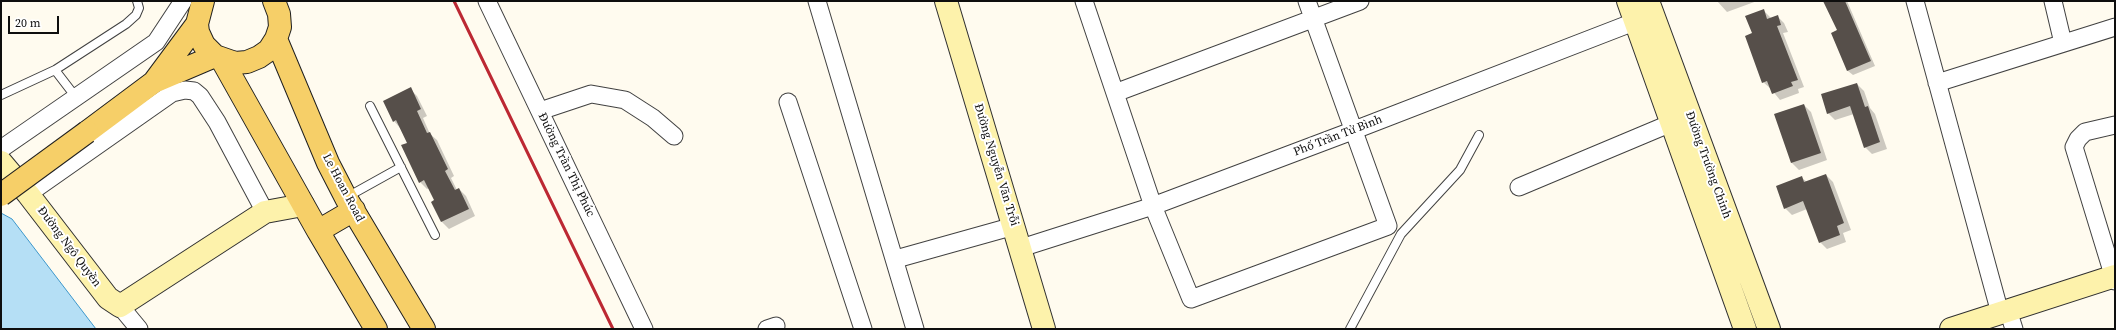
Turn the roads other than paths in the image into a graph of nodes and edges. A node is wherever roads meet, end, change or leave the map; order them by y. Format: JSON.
{"nodes":[{"id":1,"x":137,"y":1,"type":"edge"},
{"id":2,"x":183,"y":1,"type":"edge"},
{"id":3,"x":274,"y":1,"type":"edge"},
{"id":4,"x":487,"y":1,"type":"edge"},
{"id":5,"x":817,"y":1,"type":"edge"},
{"id":6,"x":946,"y":1,"type":"edge"},
{"id":7,"x":1084,"y":1,"type":"edge"},
{"id":8,"x":1306,"y":1,"type":"edge"},
{"id":9,"x":1360,"y":1,"type":"edge"},
{"id":10,"x":1915,"y":1,"type":"edge"},
{"id":11,"x":2052,"y":1,"type":"edge"},
{"id":12,"x":1641,"y":9,"type":"edge"},
{"id":13,"x":196,"y":11,"type":"edge"},
{"id":14,"x":1313,"y":19,"type":"junction"},
{"id":15,"x":2115,"y":27,"type":"edge"},
{"id":16,"x":276,"y":39,"type":"junction"},
{"id":17,"x":2063,"y":43,"type":"junction"},
{"id":18,"x":218,"y":58,"type":"junction"},
{"id":19,"x":55,"y":70,"type":"junction"},
{"id":20,"x":154,"y":82,"type":"junction"},
{"id":21,"x":1937,"y":83,"type":"junction"},
{"id":22,"x":1115,"y":93,"type":"junction"},
{"id":23,"x":1,"y":95,"type":"edge"},
{"id":24,"x":75,"y":96,"type":"junction"},
{"id":25,"x":788,"y":102,"type":"dead end"},
{"id":26,"x":370,"y":106,"type":"dead end"},
{"id":27,"x":540,"y":111,"type":"junction"},
{"id":28,"x":1680,"y":119,"type":"junction"},
{"id":29,"x":2115,"y":125,"type":"edge"},
{"id":30,"x":1352,"y":131,"type":"junction"},
{"id":31,"x":1479,"y":135,"type":"dead end"},
{"id":32,"x":674,"y":136,"type":"dead end"},
{"id":33,"x":1,"y":149,"type":"edge"},
{"id":34,"x":1,"y":162,"type":"edge"},
{"id":35,"x":401,"y":167,"type":"junction"},
{"id":36,"x":1519,"y":187,"type":"dead end"},
{"id":37,"x":28,"y":194,"type":"junction"},
{"id":38,"x":1,"y":195,"type":"edge"},
{"id":39,"x":350,"y":204,"type":"junction"},
{"id":40,"x":303,"y":206,"type":"junction"},
{"id":41,"x":1153,"y":206,"type":"junction"},
{"id":42,"x":265,"y":212,"type":"junction"},
{"id":43,"x":1014,"y":226,"type":"junction"},
{"id":44,"x":1394,"y":230,"type":"junction"},
{"id":45,"x":318,"y":231,"type":"junction"},
{"id":46,"x":434,"y":235,"type":"dead end"},
{"id":47,"x":1738,"y":245,"type":"junction"},
{"id":48,"x":1021,"y":248,"type":"junction"},
{"id":49,"x":1717,"y":252,"type":"junction"},
{"id":50,"x":896,"y":259,"type":"junction"},
{"id":51,"x":2114,"y":278,"type":"edge"},
{"id":52,"x":120,"y":306,"type":"junction"},
{"id":53,"x":2007,"y":317,"type":"edge"},
{"id":54,"x":139,"y":329,"type":"edge"},
{"id":55,"x":376,"y":329,"type":"edge"},
{"id":56,"x":424,"y":329,"type":"edge"},
{"id":57,"x":644,"y":329,"type":"edge"},
{"id":58,"x":863,"y":329,"type":"edge"},
{"id":59,"x":915,"y":329,"type":"edge"},
{"id":60,"x":1044,"y":329,"type":"edge"},
{"id":61,"x":1350,"y":329,"type":"edge"},
{"id":62,"x":1745,"y":329,"type":"edge"},
{"id":63,"x":1769,"y":329,"type":"edge"},
{"id":64,"x":1951,"y":329,"type":"edge"}],
"edges":[{"from":1,"to":19,"type":"lane"},
{"from":2,"to":24,"type":"street"},
{"from":3,"to":16,"type":"main road"},
{"from":4,"to":27,"type":"street","name":"Đường Trần Thị Phúc"},
{"from":5,"to":50,"type":"street"},
{"from":6,"to":43,"type":"street","name":"Đường Nguyễn Văn Trỗi"},
{"from":7,"to":22,"type":"street"},
{"from":8,"to":14,"type":"street"},
{"from":9,"to":14,"type":"street"},
{"from":10,"to":21,"type":"street"},
{"from":11,"to":17,"type":"street"},
{"from":12,"to":28,"type":"street","name":"Đường Trường Chinh"},
{"from":12,"to":30,"type":"street","name":"Phố Trần Tử Bình"},
{"from":13,"to":18,"type":"main road"},
{"from":13,"to":20,"type":"main road"},
{"from":14,"to":22,"type":"street"},
{"from":14,"to":30,"type":"street"},
{"from":15,"to":17,"type":"street"},
{"from":16,"to":18,"type":"main road"},
{"from":16,"to":39,"type":"main road","name":"Le Hoan Road"},
{"from":17,"to":21,"type":"street"},
{"from":18,"to":20,"type":"main road"},
{"from":18,"to":40,"type":"main road"},
{"from":19,"to":23,"type":"lane"},
{"from":19,"to":24,"type":"lane"},
{"from":20,"to":38,"type":"main road","bridge":true},
{"from":21,"to":53,"type":"street"},
{"from":22,"to":41,"type":"street"},
{"from":24,"to":33,"type":"street"},
{"from":25,"to":58,"type":"street"},
{"from":26,"to":35,"type":"lane"},
{"from":27,"to":32,"type":"street"},
{"from":27,"to":57,"type":"street","name":"Đường Trần Thị Phúc"},
{"from":28,"to":36,"type":"street"},
{"from":28,"to":47,"type":"street","name":"Đường Trường Chinh"},
{"from":28,"to":49,"type":"street","name":"Đường Trường Chinh"},
{"from":29,"to":51,"type":"street"},
{"from":30,"to":41,"type":"street","name":"Phố Trần Tử Bình"},
{"from":30,"to":44,"type":"street"},
{"from":31,"to":44,"type":"lane"},
{"from":34,"to":37,"type":"street","name":"Đường Ngô Quyền"},
{"from":35,"to":39,"type":"lane"},
{"from":35,"to":46,"type":"lane"},
{"from":37,"to":42,"type":"street"},
{"from":37,"to":52,"type":"street","name":"Đường Ngô Quyền"},
{"from":39,"to":45,"type":"main road"},
{"from":39,"to":56,"type":"main road","name":"Le Hoan Road"},
{"from":40,"to":42,"type":"street"},
{"from":40,"to":45,"type":"main road"},
{"from":41,"to":44,"type":"street"},
{"from":41,"to":48,"type":"street","name":"Phố Trần Tử Bình"},
{"from":42,"to":52,"type":"street"},
{"from":43,"to":48,"type":"street","name":"Đường Nguyễn Văn Trỗi"},
{"from":43,"to":50,"type":"street"},
{"from":44,"to":61,"type":"lane"},
{"from":45,"to":55,"type":"main road"},
{"from":47,"to":49,"type":"street"},
{"from":47,"to":63,"type":"street","name":"Đường Trường Chinh"},
{"from":48,"to":60,"type":"street","name":"Đường Nguyễn Văn Trỗi"},
{"from":49,"to":62,"type":"street","name":"Đường Trường Chinh"},
{"from":50,"to":59,"type":"street"},
{"from":51,"to":53,"type":"street"},
{"from":52,"to":54,"type":"street","name":"Đường Ngô Quyền"},
{"from":53,"to":64,"type":"street"}]}
